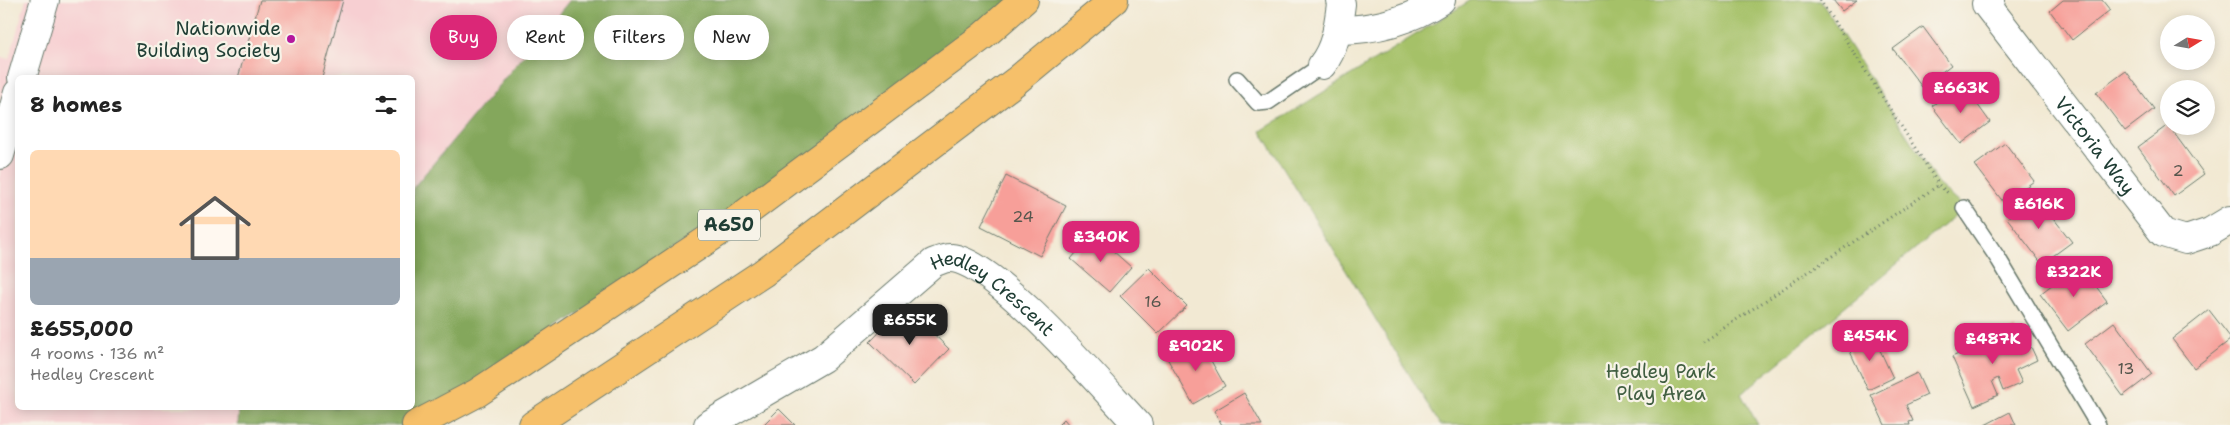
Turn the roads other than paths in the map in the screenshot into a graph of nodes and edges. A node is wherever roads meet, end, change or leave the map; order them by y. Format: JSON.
{"nodes":[{"id":1,"x":45,"y":0,"type":"edge"},
{"id":2,"x":1024,"y":0,"type":"edge"},
{"id":3,"x":1114,"y":0,"type":"edge"},
{"id":4,"x":1340,"y":0,"type":"edge"},
{"id":5,"x":1441,"y":0,"type":"edge"},
{"id":6,"x":1987,"y":1,"type":"edge"},
{"id":7,"x":1338,"y":30,"type":"junction"},
{"id":8,"x":1322,"y":65,"type":"joint"},
{"id":9,"x":23,"y":75,"type":"edge"},
{"id":10,"x":1237,"y":79,"type":"dead end"},
{"id":11,"x":0,"y":87,"type":"edge"},
{"id":12,"x":15,"y":92,"type":"edge"},
{"id":13,"x":15,"y":103,"type":"edge"},
{"id":14,"x":0,"y":155,"type":"edge"},
{"id":15,"x":1964,"y":208,"type":"road end"},
{"id":16,"x":2230,"y":220,"type":"edge"},
{"id":17,"x":416,"y":425,"type":"edge"},
{"id":18,"x":533,"y":425,"type":"edge"},
{"id":19,"x":708,"y":425,"type":"edge"},
{"id":20,"x":1138,"y":425,"type":"edge"},
{"id":21,"x":2098,"y":425,"type":"edge"}],
"edges":[{"from":1,"to":9,"type":"street"},
{"from":2,"to":17,"type":"highway","number":"A650"},
{"from":3,"to":18,"type":"highway","number":"A650"},
{"from":4,"to":7,"type":"street"},
{"from":5,"to":7,"type":"street"},
{"from":6,"to":16,"type":"street","name":"Victoria Way"},
{"from":7,"to":8,"type":"street"},
{"from":8,"to":10,"type":"lane"},
{"from":11,"to":12,"type":"street"},
{"from":13,"to":14,"type":"street"},
{"from":15,"to":21,"type":"lane"},
{"from":19,"to":20,"type":"street","name":"Hedley Crescent"}]}
